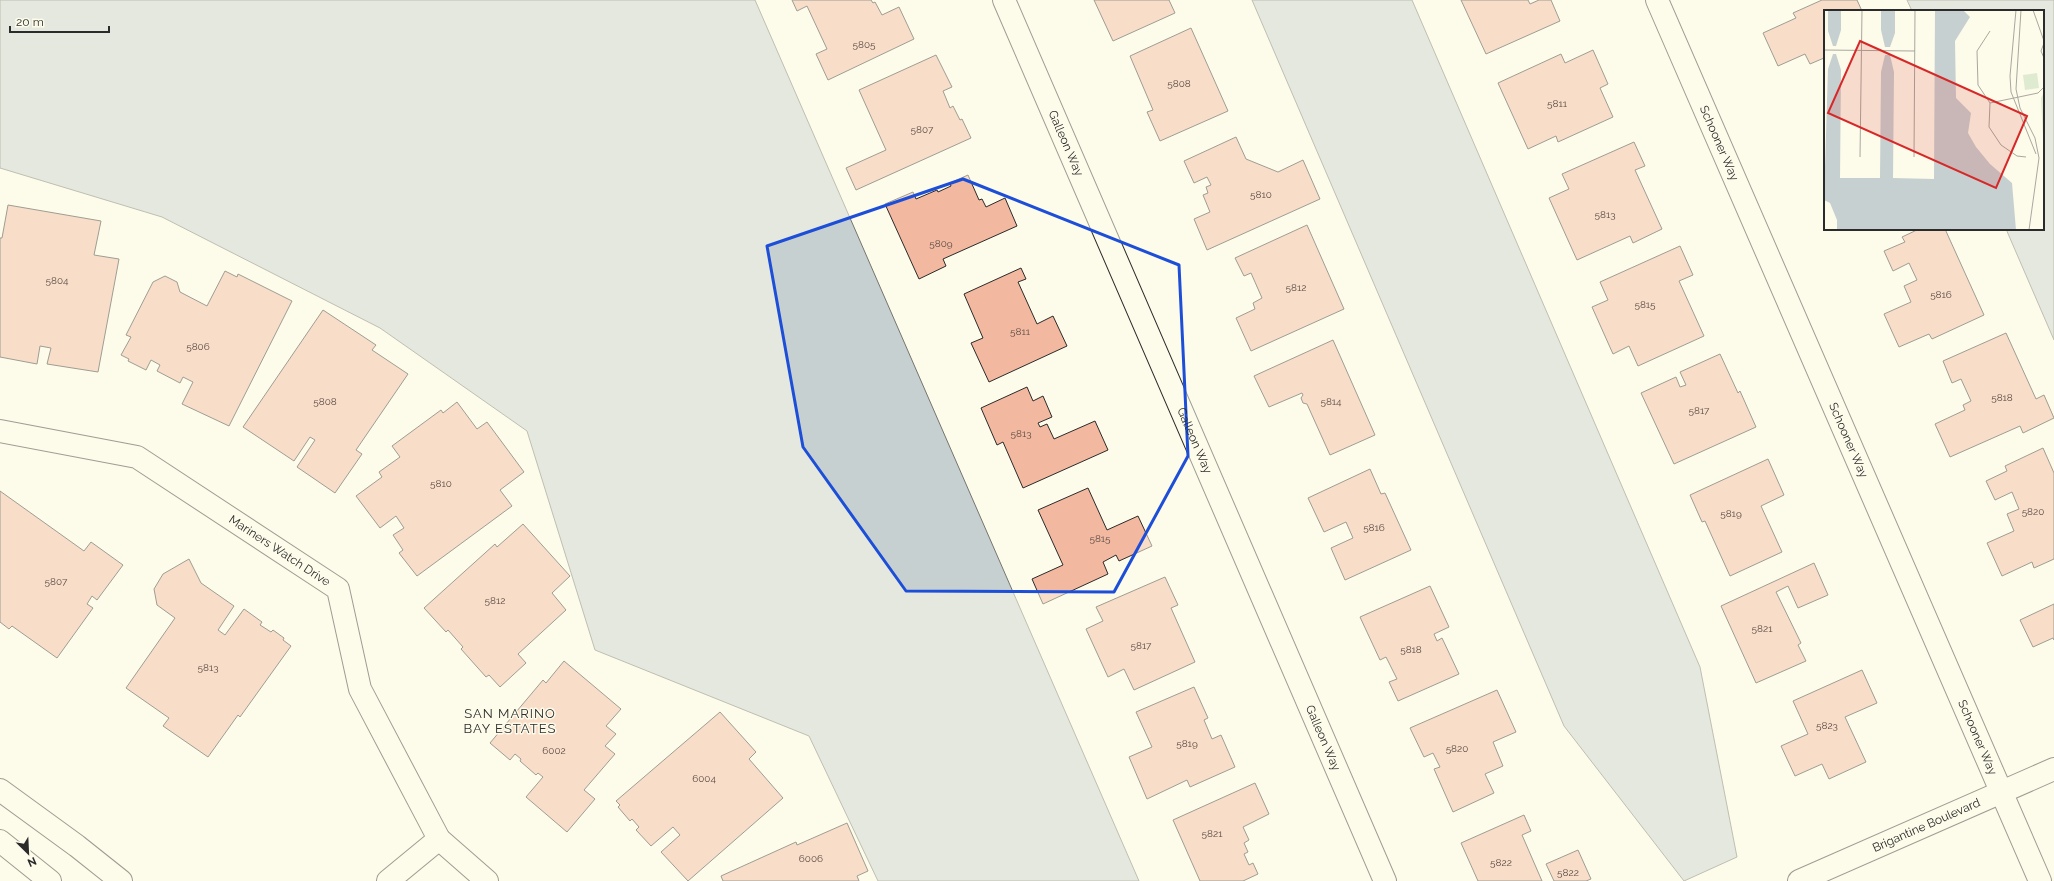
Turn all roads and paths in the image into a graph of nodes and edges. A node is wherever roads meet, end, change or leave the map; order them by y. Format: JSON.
{"nodes":[{"id":1,"x":1004,"y":0,"type":"edge"},
{"id":2,"x":1657,"y":0,"type":"edge"},
{"id":3,"x":0,"y":431,"type":"edge"},
{"id":4,"x":2054,"y":769,"type":"edge"},
{"id":5,"x":0,"y":790,"type":"edge"},
{"id":6,"x":2001,"y":792,"type":"junction"},
{"id":7,"x":439,"y":839,"type":"junction"},
{"id":8,"x":0,"y":841,"type":"edge"},
{"id":9,"x":50,"y":881,"type":"edge"},
{"id":10,"x":121,"y":881,"type":"edge"},
{"id":11,"x":388,"y":881,"type":"edge"},
{"id":12,"x":487,"y":881,"type":"edge"},
{"id":13,"x":1385,"y":881,"type":"edge"},
{"id":14,"x":1799,"y":881,"type":"edge"},
{"id":15,"x":2040,"y":881,"type":"edge"}],
"edges":[{"from":1,"to":13,"type":"street","name":"Galleon Way"},
{"from":2,"to":6,"type":"street","name":"Schooner Way"},
{"from":3,"to":7,"type":"street","name":"Mariners Watch Drive"},
{"from":4,"to":6,"type":"street","name":"Brigantine Boulevard"},
{"from":5,"to":10,"type":"street"},
{"from":6,"to":14,"type":"street","name":"Brigantine Boulevard"},
{"from":6,"to":15,"type":"street","name":"Schooner Way"},
{"from":7,"to":11,"type":"street"},
{"from":7,"to":12,"type":"street","name":"Mariners Watch Drive"},
{"from":8,"to":9,"type":"street"}]}
